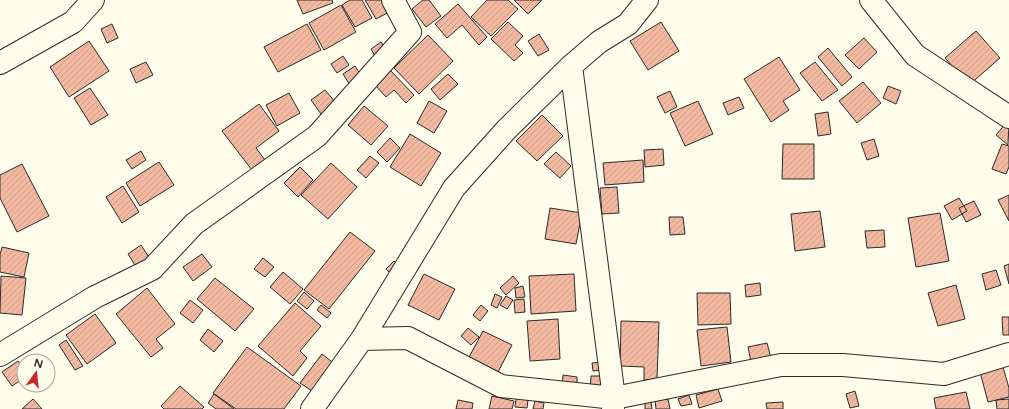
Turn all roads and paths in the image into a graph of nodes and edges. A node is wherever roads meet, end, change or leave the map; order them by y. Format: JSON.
{"nodes":[{"id":1,"x":93,"y":0,"type":"edge"},
{"id":2,"x":393,"y":0,"type":"edge"},
{"id":3,"x":647,"y":0,"type":"edge"},
{"id":4,"x":871,"y":0,"type":"edge"},
{"id":5,"x":0,"y":63,"type":"edge"},
{"id":6,"x":571,"y":66,"type":"junction"},
{"id":7,"x":1009,"y":117,"type":"edge"},
{"id":8,"x":362,"y":339,"type":"junction"},
{"id":9,"x":1009,"y":354,"type":"edge"},
{"id":10,"x":0,"y":355,"type":"edge"},
{"id":11,"x":614,"y":404,"type":"edge"},
{"id":12,"x":312,"y":409,"type":"edge"}],
"edges":[{"from":1,"to":5,"type":"street"},
{"from":2,"to":10,"type":"street"},
{"from":3,"to":6,"type":"street"},
{"from":4,"to":7,"type":"street"},
{"from":6,"to":8,"type":"street"},
{"from":6,"to":11,"type":"street"},
{"from":8,"to":11,"type":"street"},
{"from":8,"to":12,"type":"street"},
{"from":9,"to":11,"type":"street"}]}
